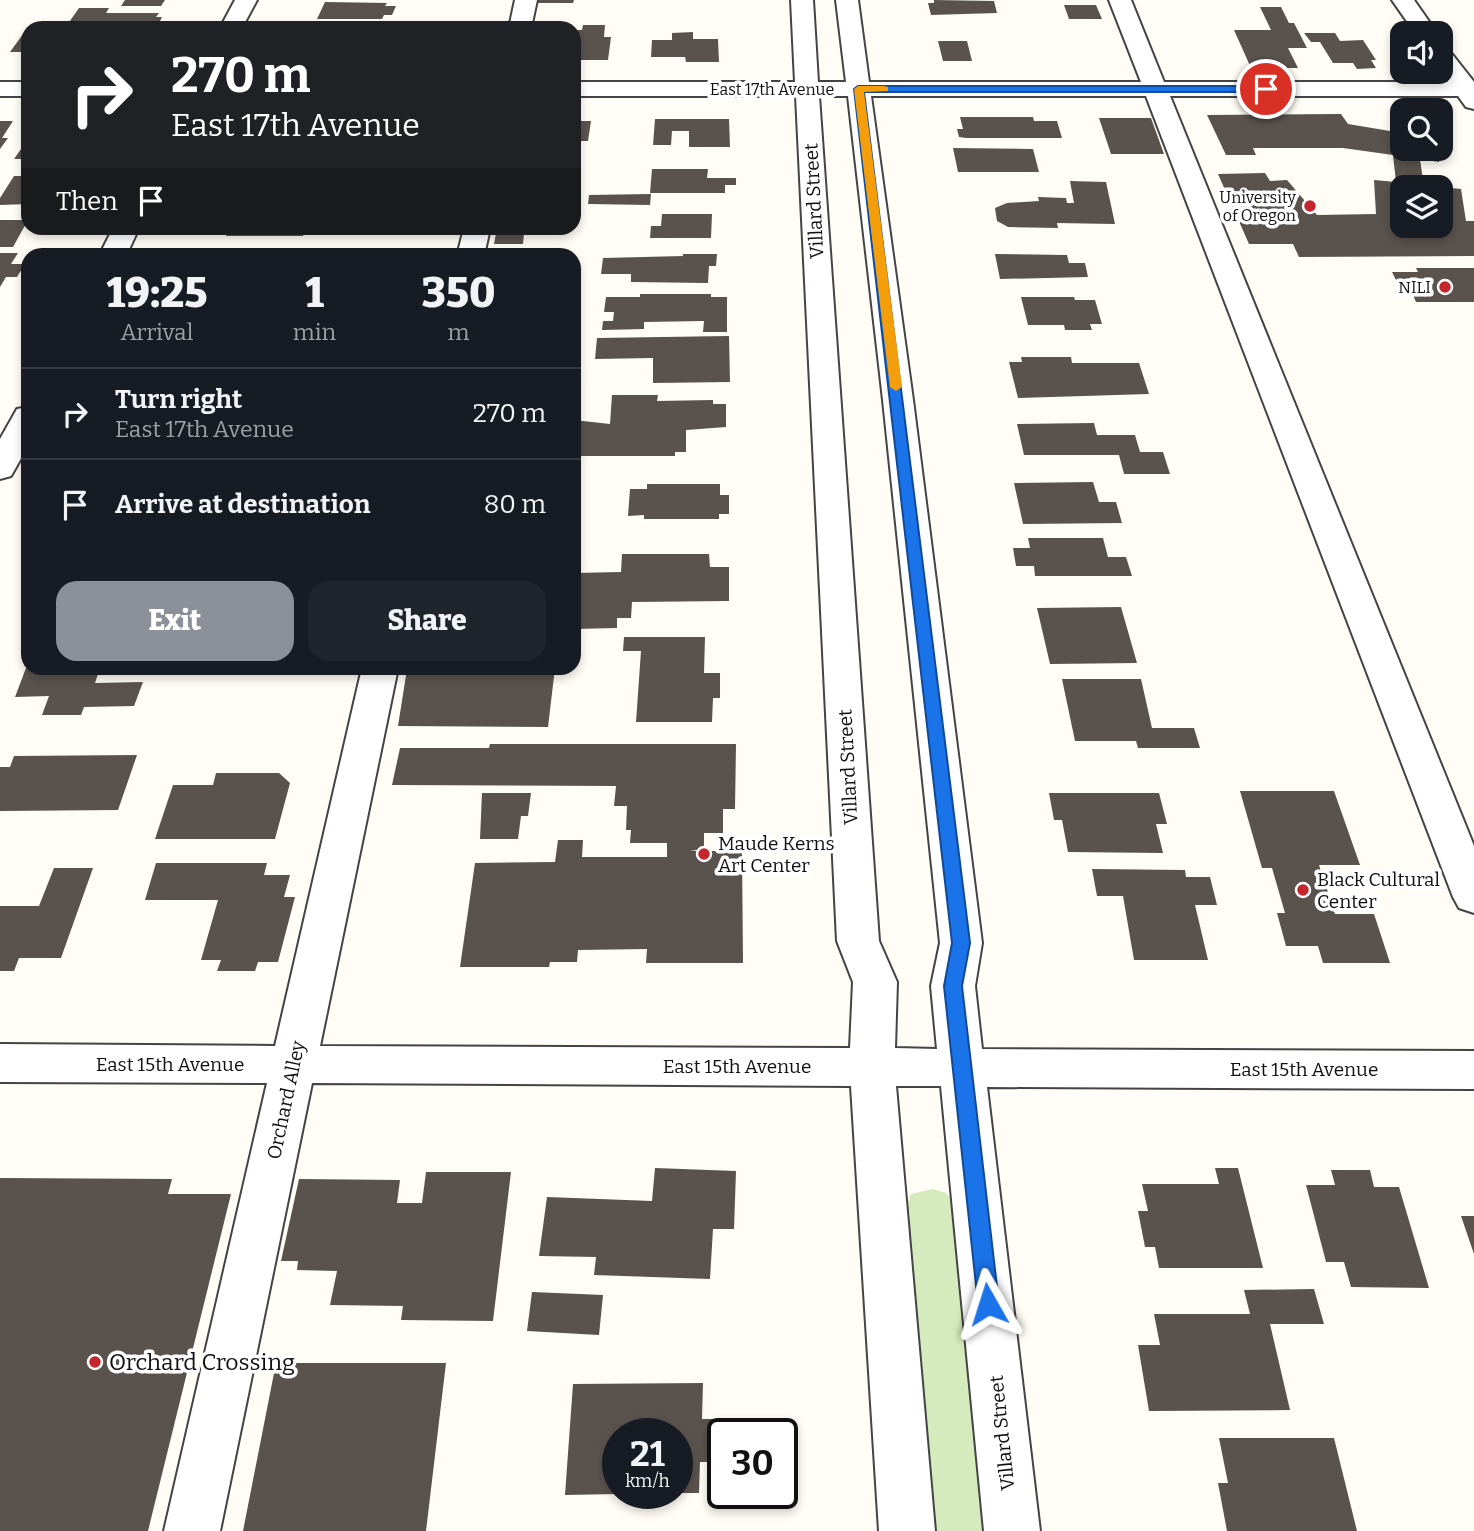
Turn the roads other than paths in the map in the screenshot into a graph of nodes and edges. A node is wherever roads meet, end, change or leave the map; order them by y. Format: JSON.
{"nodes":[{"id":1,"x":246,"y":0,"type":"edge"},
{"id":2,"x":526,"y":0,"type":"edge"},
{"id":3,"x":802,"y":0,"type":"edge"},
{"id":4,"x":847,"y":0,"type":"edge"},
{"id":5,"x":1120,"y":0,"type":"edge"},
{"id":6,"x":1403,"y":0,"type":"edge"},
{"id":7,"x":235,"y":21,"type":"edge"},
{"id":8,"x":522,"y":21,"type":"edge"},
{"id":9,"x":1418,"y":21,"type":"edge"},
{"id":10,"x":1453,"y":70,"type":"edge"},
{"id":11,"x":0,"y":89,"type":"edge"},
{"id":12,"x":21,"y":89,"type":"edge"},
{"id":13,"x":581,"y":89,"type":"edge"},
{"id":14,"x":807,"y":89,"type":"junction"},
{"id":15,"x":858,"y":89,"type":"junction"},
{"id":16,"x":1156,"y":89,"type":"junction"},
{"id":17,"x":1471,"y":93,"type":"edge"},
{"id":18,"x":21,"y":428,"type":"edge"},
{"id":19,"x":0,"y":469,"type":"edge"},
{"id":20,"x":378,"y":675,"type":"edge"},
{"id":21,"x":1474,"y":897,"type":"edge"},
{"id":22,"x":0,"y":1063,"type":"edge"},
{"id":23,"x":293,"y":1065,"type":"junction"},
{"id":24,"x":872,"y":1067,"type":"junction"},
{"id":25,"x":963,"y":1067,"type":"junction"},
{"id":26,"x":1474,"y":1070,"type":"edge"},
{"id":27,"x":192,"y":1531,"type":"edge"},
{"id":28,"x":907,"y":1531,"type":"edge"},
{"id":29,"x":1012,"y":1531,"type":"edge"}],
"edges":[{"from":1,"to":7,"type":"street"},
{"from":2,"to":8,"type":"street"},
{"from":3,"to":14,"type":"street","name":"Villard Street"},
{"from":4,"to":15,"type":"street","name":"Villard Street"},
{"from":5,"to":16,"type":"street"},
{"from":6,"to":9,"type":"street"},
{"from":10,"to":17,"type":"street"},
{"from":11,"to":12,"type":"street"},
{"from":13,"to":14,"type":"street","name":"East 17th Avenue"},
{"from":14,"to":15,"type":"street","name":"East 17th Avenue"},
{"from":14,"to":24,"type":"street","name":"Villard Street"},
{"from":15,"to":16,"type":"street","name":"East 17th Avenue"},
{"from":15,"to":25,"type":"street","name":"Villard Street"},
{"from":16,"to":17,"type":"street","name":"East 17th Avenue"},
{"from":16,"to":21,"type":"street"},
{"from":18,"to":19,"type":"street"},
{"from":20,"to":23,"type":"street","name":"Orchard Alley"},
{"from":22,"to":23,"type":"street","name":"East 15th Avenue"},
{"from":23,"to":24,"type":"street","name":"East 15th Avenue"},
{"from":23,"to":27,"type":"street","name":"Orchard Alley"},
{"from":24,"to":25,"type":"street","name":"East 15th Avenue"},
{"from":24,"to":28,"type":"street","name":"Villard Street"},
{"from":25,"to":26,"type":"street","name":"East 15th Avenue"},
{"from":25,"to":29,"type":"street","name":"Villard Street"}]}
